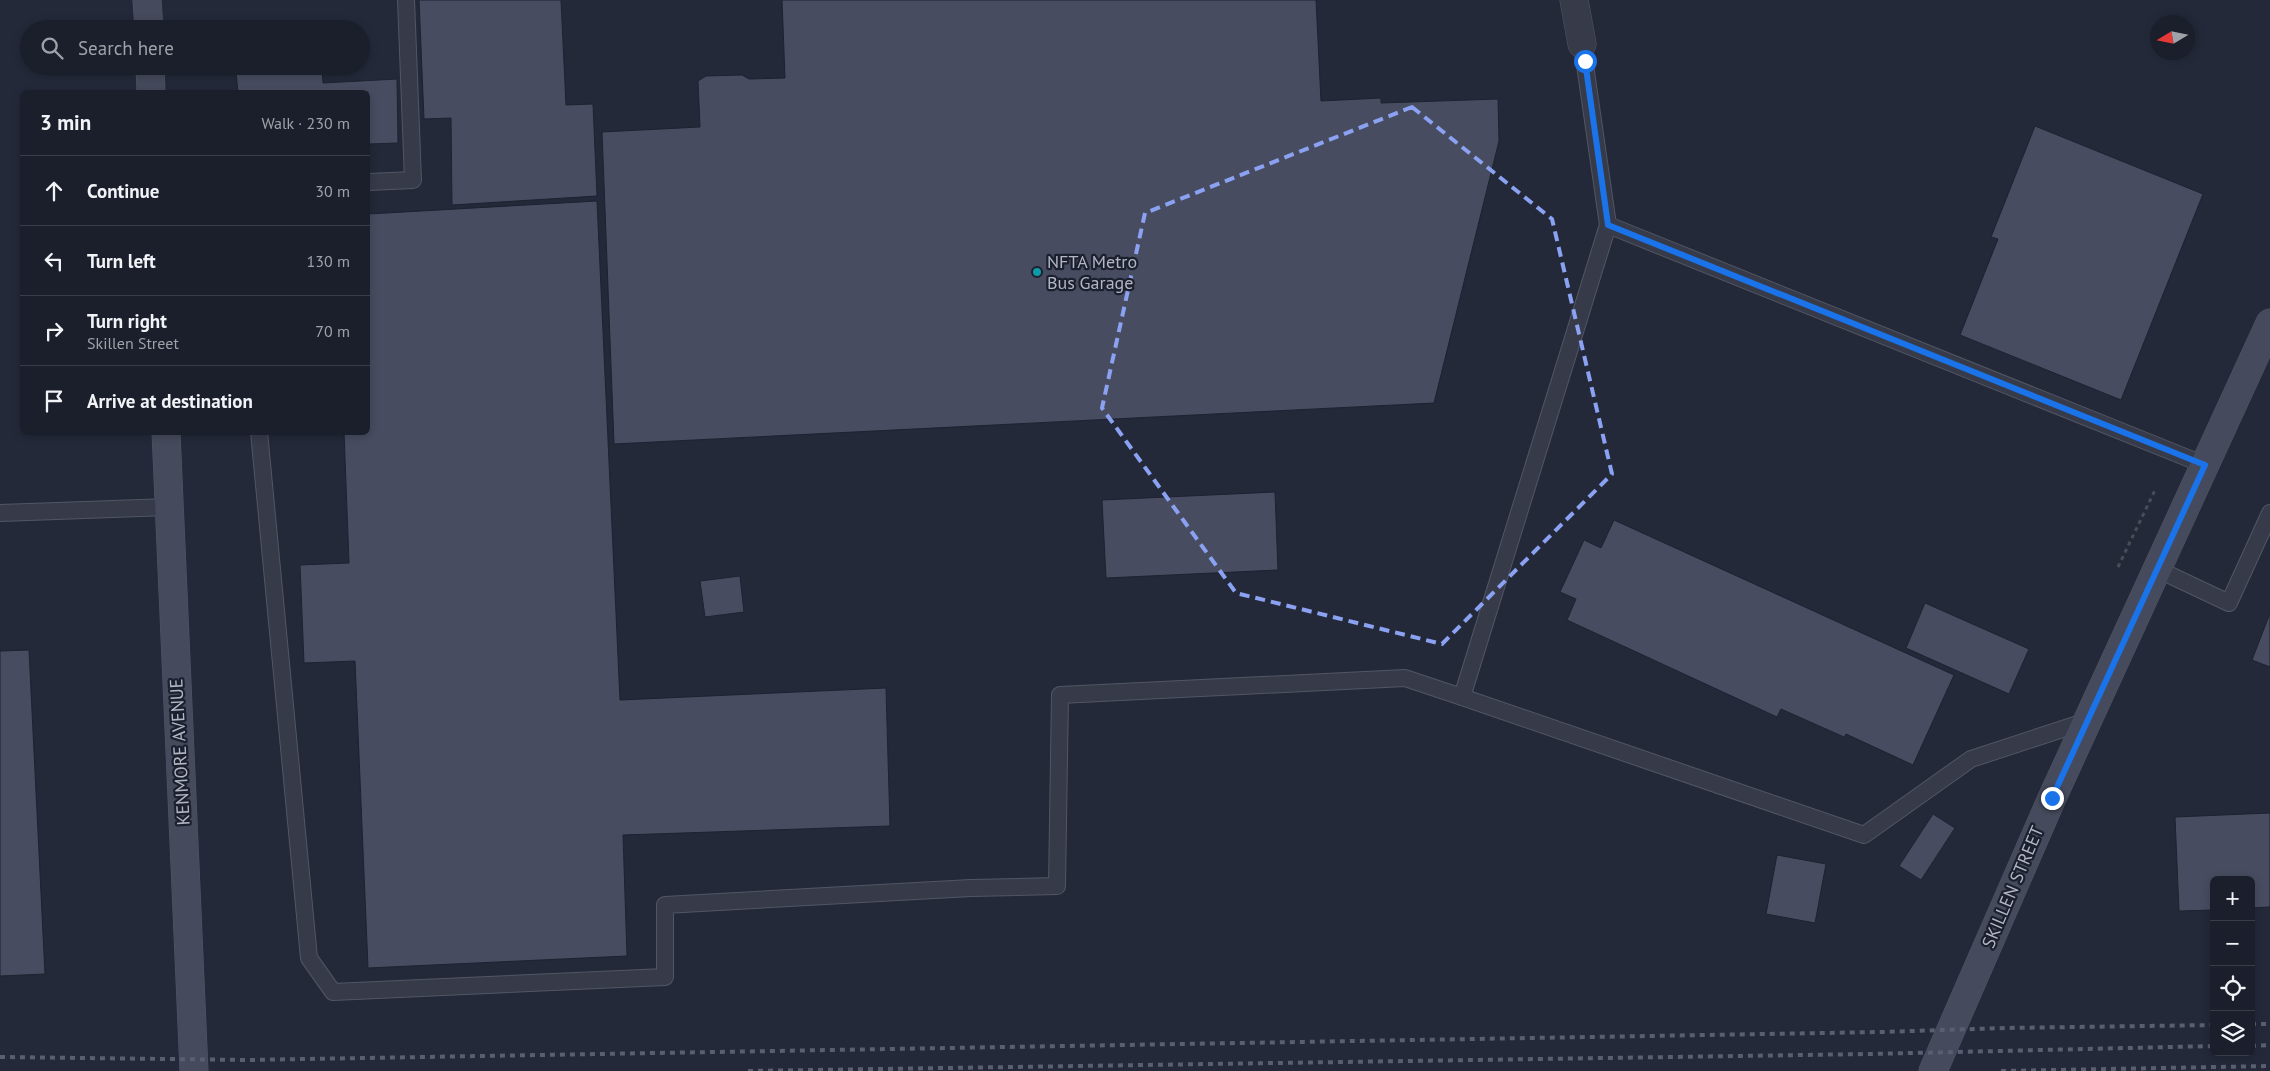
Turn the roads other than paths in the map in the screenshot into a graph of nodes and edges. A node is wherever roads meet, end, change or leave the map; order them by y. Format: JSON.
{"nodes":[{"id":1,"x":147,"y":0,"type":"edge"},
{"id":2,"x":406,"y":0,"type":"edge"},
{"id":3,"x":1574,"y":0,"type":"edge"},
{"id":4,"x":148,"y":20,"type":"edge"},
{"id":5,"x":1582,"y":44,"type":"joint"},
{"id":6,"x":150,"y":75,"type":"edge"},
{"id":7,"x":151,"y":90,"type":"edge"},
{"id":8,"x":370,"y":182,"type":"edge"},
{"id":9,"x":1608,"y":225,"type":"junction"},
{"id":10,"x":2270,"y":323,"type":"edge"},
{"id":11,"x":166,"y":435,"type":"edge"},
{"id":12,"x":259,"y":435,"type":"edge"},
{"id":13,"x":2205,"y":465,"type":"junction"},
{"id":14,"x":169,"y":507,"type":"junction"},
{"id":15,"x":0,"y":513,"type":"edge"},
{"id":16,"x":2270,"y":513,"type":"edge"},
{"id":17,"x":2157,"y":569,"type":"junction"},
{"id":18,"x":1462,"y":697,"type":"junction"},
{"id":19,"x":2087,"y":720,"type":"junction"},
{"id":20,"x":194,"y":1071,"type":"edge"},
{"id":21,"x":1933,"y":1071,"type":"edge"}],
"edges":[{"from":1,"to":4,"type":"street"},
{"from":2,"to":8,"type":"lane"},
{"from":3,"to":5,"type":"street"},
{"from":5,"to":9,"type":"lane"},
{"from":6,"to":7,"type":"street"},
{"from":9,"to":13,"type":"lane"},
{"from":9,"to":18,"type":"lane"},
{"from":10,"to":13,"type":"street","name":"SKILLEN STREET"},
{"from":11,"to":14,"type":"street","name":"KENMORE AVENUE"},
{"from":12,"to":18,"type":"lane"},
{"from":13,"to":17,"type":"street","name":"SKILLEN STREET"},
{"from":14,"to":15,"type":"lane"},
{"from":14,"to":20,"type":"street","name":"KENMORE AVENUE"},
{"from":16,"to":17,"type":"lane"},
{"from":17,"to":19,"type":"street","name":"SKILLEN STREET"},
{"from":18,"to":19,"type":"lane"},
{"from":19,"to":21,"type":"street","name":"SKILLEN STREET"}]}
